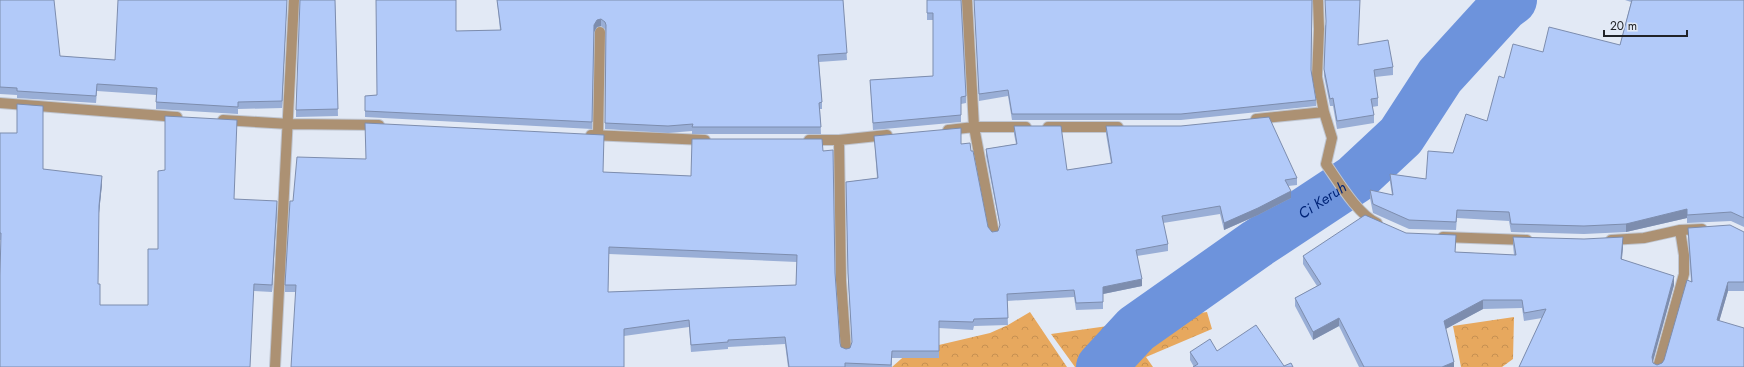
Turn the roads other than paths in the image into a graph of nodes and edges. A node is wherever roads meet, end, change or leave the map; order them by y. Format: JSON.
{"nodes":[{"id":1,"x":294,"y":0,"type":"edge"},
{"id":2,"x":967,"y":0,"type":"edge"},
{"id":3,"x":1318,"y":0,"type":"edge"},
{"id":4,"x":600,"y":32,"type":"dead end"},
{"id":5,"x":0,"y":103,"type":"edge"},
{"id":6,"x":1324,"y":112,"type":"junction"},
{"id":7,"x":186,"y":118,"type":"edge"},
{"id":8,"x":210,"y":119,"type":"edge"},
{"id":9,"x":1245,"y":120,"type":"edge"},
{"id":10,"x":289,"y":124,"type":"junction"},
{"id":11,"x":387,"y":125,"type":"edge"},
{"id":12,"x":974,"y":127,"type":"junction"},
{"id":13,"x":1126,"y":127,"type":"edge"},
{"id":14,"x":935,"y":131,"type":"edge"},
{"id":15,"x":582,"y":135,"type":"edge"},
{"id":16,"x":895,"y":135,"type":"edge"},
{"id":17,"x":598,"y":136,"type":"junction"},
{"id":18,"x":716,"y":140,"type":"edge"},
{"id":19,"x":801,"y":140,"type":"edge"},
{"id":20,"x":839,"y":140,"type":"junction"},
{"id":21,"x":1390,"y":228,"type":"edge"},
{"id":22,"x":1709,"y":228,"type":"edge"},
{"id":23,"x":1680,"y":230,"type":"junction"},
{"id":24,"x":994,"y":233,"type":"edge"},
{"id":25,"x":1430,"y":236,"type":"edge"},
{"id":26,"x":1537,"y":240,"type":"edge"},
{"id":27,"x":1599,"y":240,"type":"edge"},
{"id":28,"x":846,"y":350,"type":"edge"},
{"id":29,"x":275,"y":367,"type":"edge"},
{"id":30,"x":1658,"y":367,"type":"edge"}],
"edges":[{"from":1,"to":10,"type":"street"},
{"from":2,"to":12,"type":"street"},
{"from":3,"to":6,"type":"street"},
{"from":4,"to":17,"type":"street"},
{"from":5,"to":7,"type":"street"},
{"from":6,"to":9,"type":"street"},
{"from":6,"to":21,"type":"street"},
{"from":8,"to":10,"type":"street"},
{"from":10,"to":11,"type":"street"},
{"from":10,"to":29,"type":"street"},
{"from":12,"to":13,"type":"street"},
{"from":12,"to":14,"type":"street"},
{"from":12,"to":24,"type":"street"},
{"from":15,"to":17,"type":"street"},
{"from":16,"to":20,"type":"street"},
{"from":17,"to":18,"type":"street"},
{"from":19,"to":20,"type":"street"},
{"from":20,"to":28,"type":"street"},
{"from":22,"to":23,"type":"street"},
{"from":23,"to":27,"type":"street"},
{"from":23,"to":30,"type":"street"},
{"from":25,"to":26,"type":"street"}]}
